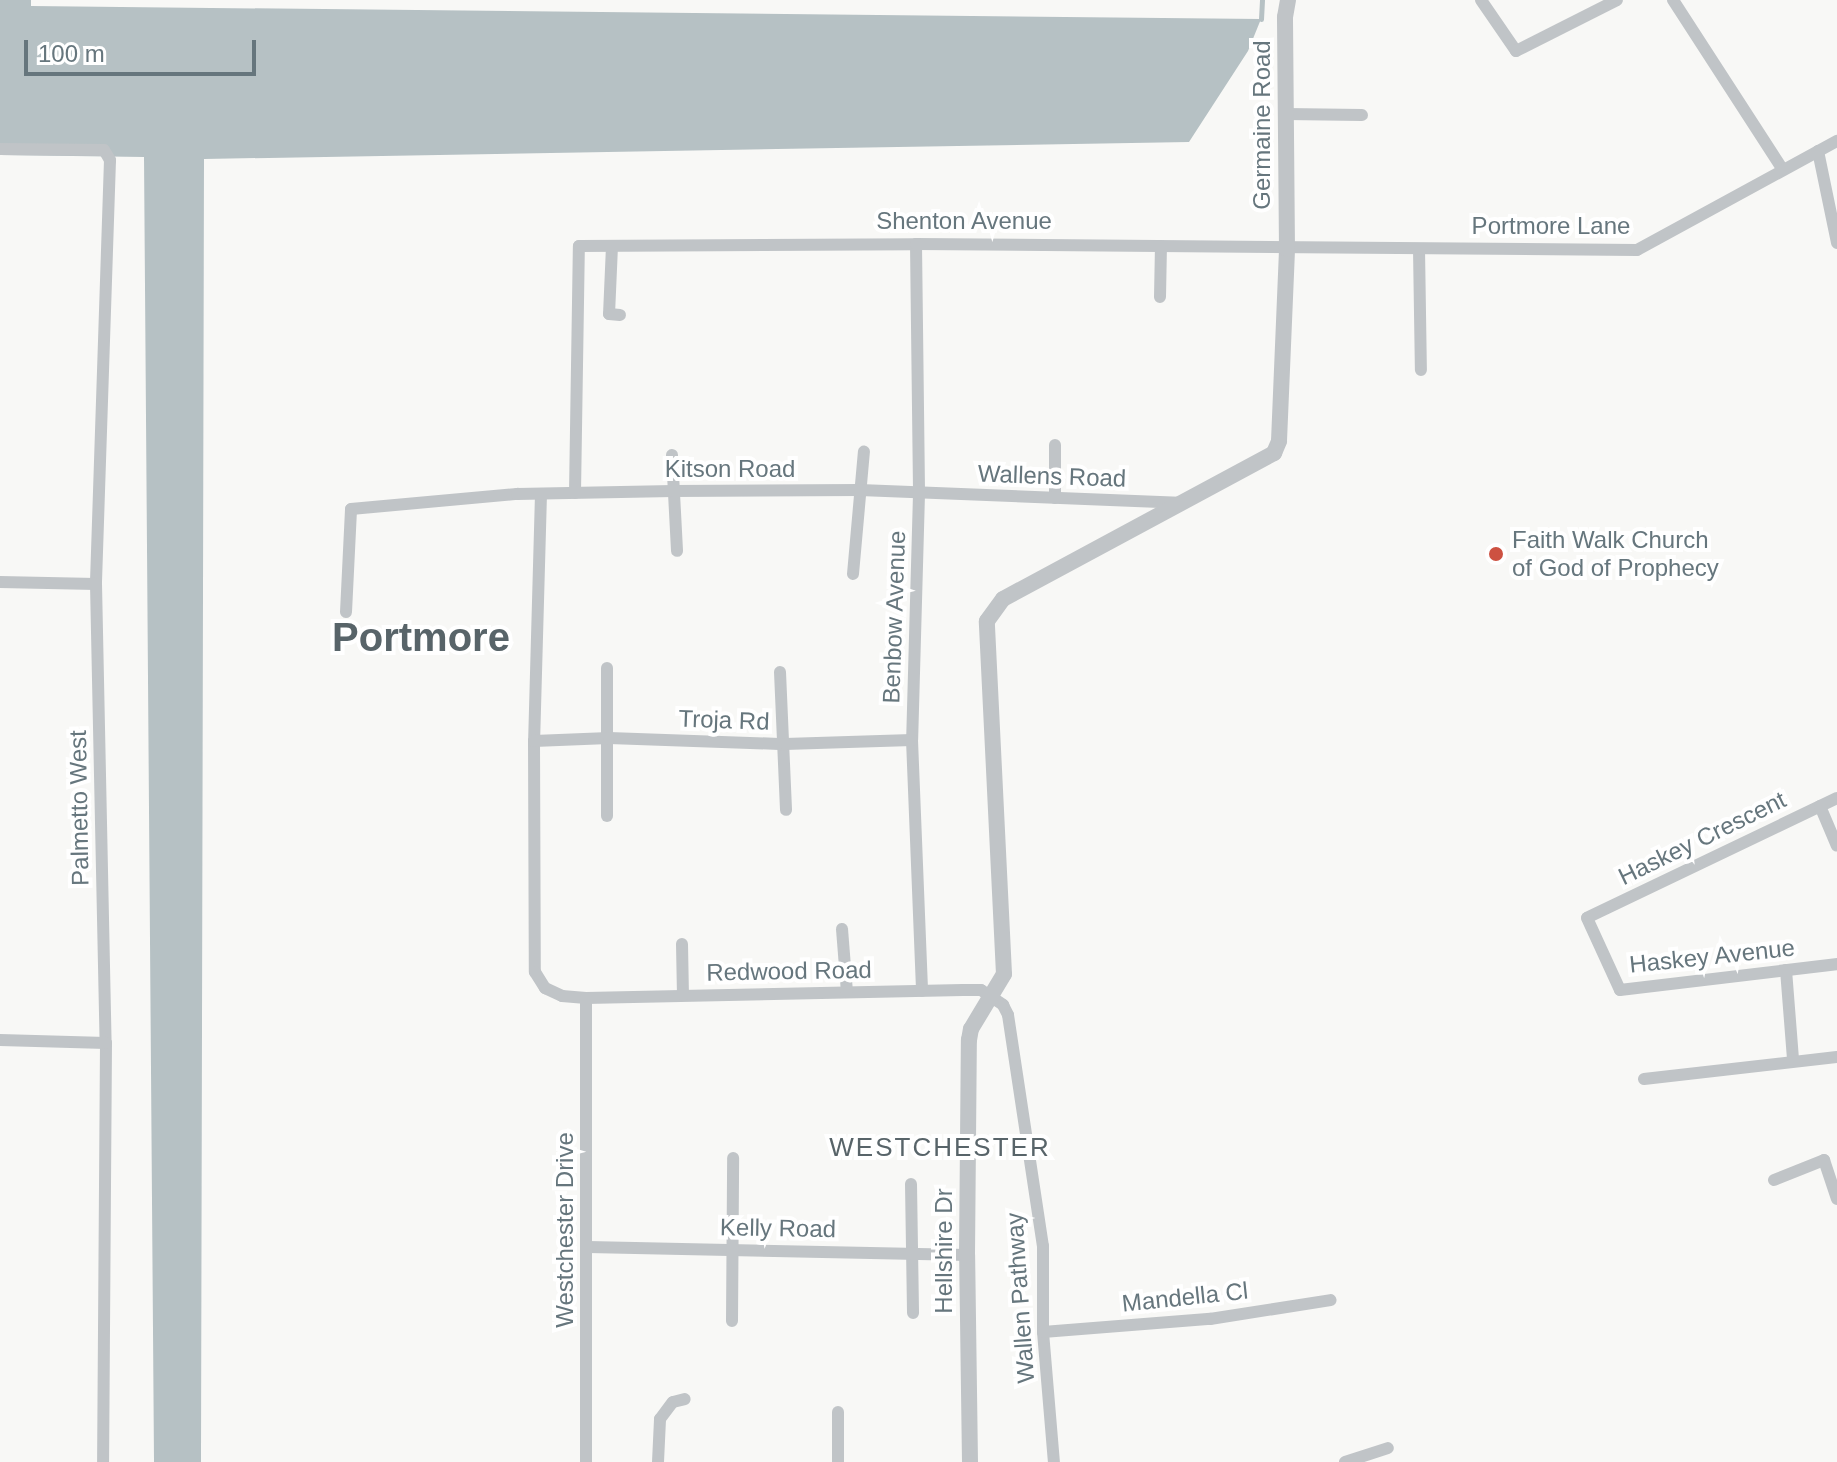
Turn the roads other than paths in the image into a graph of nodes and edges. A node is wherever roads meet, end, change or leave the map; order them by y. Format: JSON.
{"nodes":[{"id":1,"x":1481,"y":0,"type":"edge"},
{"id":2,"x":1617,"y":0,"type":"edge"},
{"id":3,"x":1673,"y":0,"type":"edge"},
{"id":4,"x":1288,"y":2,"type":"edge"},
{"id":5,"x":1286,"y":114,"type":"junction"},
{"id":6,"x":1362,"y":115,"type":"dead end"},
{"id":7,"x":1837,"y":141,"type":"edge"},
{"id":8,"x":0,"y":149,"type":"edge"},
{"id":9,"x":1818,"y":151,"type":"junction"},
{"id":10,"x":1783,"y":170,"type":"junction"},
{"id":11,"x":1837,"y":243,"type":"edge"},
{"id":12,"x":916,"y":244,"type":"junction"},
{"id":13,"x":612,"y":246,"type":"junction"},
{"id":14,"x":1161,"y":246,"type":"junction"},
{"id":15,"x":1287,"y":249,"type":"junction"},
{"id":16,"x":1419,"y":249,"type":"junction"},
{"id":17,"x":1160,"y":297,"type":"dead end"},
{"id":18,"x":620,"y":315,"type":"dead end"},
{"id":19,"x":1421,"y":370,"type":"dead end"},
{"id":20,"x":1055,"y":445,"type":"dead end"},
{"id":21,"x":864,"y":451,"type":"dead end"},
{"id":22,"x":672,"y":455,"type":"dead end"},
{"id":23,"x":860,"y":490,"type":"junction"},
{"id":24,"x":673,"y":491,"type":"junction"},
{"id":25,"x":575,"y":493,"type":"junction"},
{"id":26,"x":541,"y":494,"type":"junction"},
{"id":27,"x":919,"y":494,"type":"junction"},
{"id":28,"x":1055,"y":498,"type":"junction"},
{"id":29,"x":1182,"y":503,"type":"junction"},
{"id":30,"x":677,"y":551,"type":"dead end"},
{"id":31,"x":853,"y":574,"type":"dead end"},
{"id":32,"x":0,"y":582,"type":"edge"},
{"id":33,"x":96,"y":584,"type":"junction"},
{"id":34,"x":346,"y":612,"type":"dead end"},
{"id":35,"x":607,"y":668,"type":"dead end"},
{"id":36,"x":780,"y":672,"type":"dead end"},
{"id":37,"x":609,"y":738,"type":"junction"},
{"id":38,"x":912,"y":740,"type":"junction"},
{"id":39,"x":534,"y":741,"type":"junction"},
{"id":40,"x":785,"y":744,"type":"junction"},
{"id":41,"x":1837,"y":798,"type":"edge"},
{"id":42,"x":1820,"y":806,"type":"junction"},
{"id":43,"x":786,"y":810,"type":"dead end"},
{"id":44,"x":607,"y":816,"type":"dead end"},
{"id":45,"x":1837,"y":846,"type":"edge"},
{"id":46,"x":1587,"y":918,"type":"joint"},
{"id":47,"x":842,"y":929,"type":"dead end"},
{"id":48,"x":682,"y":944,"type":"dead end"},
{"id":49,"x":1837,"y":964,"type":"edge"},
{"id":50,"x":1786,"y":970,"type":"junction"},
{"id":51,"x":922,"y":991,"type":"junction"},
{"id":52,"x":847,"y":992,"type":"junction"},
{"id":53,"x":683,"y":995,"type":"junction"},
{"id":54,"x":992,"y":996,"type":"junction"},
{"id":55,"x":586,"y":998,"type":"junction"},
{"id":56,"x":0,"y":1040,"type":"edge"},
{"id":57,"x":106,"y":1043,"type":"junction"},
{"id":58,"x":1837,"y":1057,"type":"edge"},
{"id":59,"x":1793,"y":1059,"type":"junction"},
{"id":60,"x":1644,"y":1079,"type":"dead end"},
{"id":61,"x":733,"y":1158,"type":"dead end"},
{"id":62,"x":1774,"y":1180,"type":"dead end"},
{"id":63,"x":911,"y":1184,"type":"dead end"},
{"id":64,"x":1837,"y":1199,"type":"edge"},
{"id":65,"x":588,"y":1247,"type":"junction"},
{"id":66,"x":730,"y":1249,"type":"junction"},
{"id":67,"x":914,"y":1252,"type":"junction"},
{"id":68,"x":967,"y":1255,"type":"junction"},
{"id":69,"x":1331,"y":1300,"type":"dead end"},
{"id":70,"x":913,"y":1313,"type":"dead end"},
{"id":71,"x":732,"y":1321,"type":"dead end"},
{"id":72,"x":1043,"y":1332,"type":"junction"},
{"id":73,"x":685,"y":1399,"type":"dead end"},
{"id":74,"x":838,"y":1412,"type":"dead end"},
{"id":75,"x":1388,"y":1448,"type":"dead end"},
{"id":76,"x":103,"y":1462,"type":"edge"},
{"id":77,"x":586,"y":1462,"type":"edge"},
{"id":78,"x":658,"y":1462,"type":"edge"},
{"id":79,"x":838,"y":1462,"type":"edge"},
{"id":80,"x":970,"y":1462,"type":"edge"},
{"id":81,"x":1054,"y":1462,"type":"edge"},
{"id":82,"x":1345,"y":1462,"type":"edge"}],
"edges":[{"from":1,"to":2,"type":"street"},
{"from":3,"to":10,"type":"street"},
{"from":4,"to":5,"type":"street","name":"Germaine Road"},
{"from":5,"to":6,"type":"street"},
{"from":5,"to":15,"type":"street","name":"Germaine Road"},
{"from":7,"to":9,"type":"street","name":"Portmore Lane"},
{"from":8,"to":33,"type":"street","name":"Palmetto West"},
{"from":9,"to":10,"type":"street","name":"Portmore Lane"},
{"from":9,"to":11,"type":"street"},
{"from":10,"to":16,"type":"street","name":"Portmore Lane"},
{"from":12,"to":13,"type":"street","name":"Shenton Avenue"},
{"from":12,"to":14,"type":"street","name":"Shenton Avenue"},
{"from":12,"to":27,"type":"street","name":"Benbow Avenue"},
{"from":13,"to":18,"type":"street"},
{"from":13,"to":25,"type":"street","name":"Shenton Avenue"},
{"from":14,"to":15,"type":"street","name":"Shenton Avenue"},
{"from":14,"to":17,"type":"street"},
{"from":15,"to":16,"type":"street","name":"Portmore Lane"},
{"from":15,"to":29,"type":"street"},
{"from":16,"to":19,"type":"street"},
{"from":20,"to":28,"type":"street"},
{"from":21,"to":23,"type":"street"},
{"from":22,"to":24,"type":"street"},
{"from":23,"to":24,"type":"street","name":"Kitson Road"},
{"from":23,"to":27,"type":"street","name":"Kitson Road"},
{"from":23,"to":31,"type":"street"},
{"from":24,"to":25,"type":"street","name":"Kitson Road"},
{"from":24,"to":30,"type":"street"},
{"from":25,"to":26,"type":"street","name":"Kitson Road"},
{"from":26,"to":34,"type":"street","name":"Kitson Road"},
{"from":26,"to":39,"type":"street","name":"Redwood Road"},
{"from":27,"to":28,"type":"street","name":"Wallens Road"},
{"from":27,"to":38,"type":"street","name":"Benbow Avenue"},
{"from":28,"to":29,"type":"street","name":"Wallens Road"},
{"from":29,"to":54,"type":"street"},
{"from":32,"to":33,"type":"street"},
{"from":33,"to":57,"type":"street","name":"Palmetto West"},
{"from":35,"to":37,"type":"street"},
{"from":36,"to":40,"type":"street"},
{"from":37,"to":39,"type":"street","name":"Troja Rd"},
{"from":37,"to":40,"type":"street","name":"Troja Rd"},
{"from":37,"to":44,"type":"street"},
{"from":38,"to":40,"type":"street","name":"Troja Rd"},
{"from":38,"to":51,"type":"street","name":"Benbow Avenue"},
{"from":39,"to":55,"type":"street","name":"Redwood Road"},
{"from":40,"to":43,"type":"street"},
{"from":41,"to":42,"type":"street","name":"Haskey Crescent"},
{"from":42,"to":45,"type":"street"},
{"from":42,"to":46,"type":"street","name":"Haskey Crescent"},
{"from":46,"to":50,"type":"street","name":"Haskey Avenue"},
{"from":47,"to":52,"type":"street"},
{"from":48,"to":53,"type":"street"},
{"from":49,"to":50,"type":"street","name":"Haskey Avenue"},
{"from":50,"to":59,"type":"street"},
{"from":51,"to":52,"type":"street","name":"Redwood Road"},
{"from":51,"to":54,"type":"street","name":"Redwood Road"},
{"from":52,"to":53,"type":"street","name":"Redwood Road"},
{"from":53,"to":55,"type":"street","name":"Redwood Road"},
{"from":54,"to":68,"type":"street","name":"Hellshire Dr"},
{"from":54,"to":72,"type":"street","name":"Wallen Pathway"},
{"from":55,"to":65,"type":"street","name":"Westchester Drive"},
{"from":56,"to":57,"type":"street"},
{"from":57,"to":76,"type":"street","name":"Palmetto West"},
{"from":58,"to":59,"type":"street"},
{"from":59,"to":60,"type":"street"},
{"from":61,"to":66,"type":"street"},
{"from":62,"to":64,"type":"street"},
{"from":63,"to":67,"type":"street"},
{"from":65,"to":66,"type":"street","name":"Kelly Road"},
{"from":65,"to":77,"type":"street","name":"Westchester Drive"},
{"from":66,"to":67,"type":"street","name":"Kelly Road"},
{"from":66,"to":71,"type":"street"},
{"from":67,"to":68,"type":"street","name":"Kelly Road"},
{"from":67,"to":70,"type":"street"},
{"from":68,"to":80,"type":"street","name":"Hellshire Dr"},
{"from":69,"to":72,"type":"street","name":"Mandella Cl"},
{"from":72,"to":81,"type":"street","name":"Wallen Pathway"},
{"from":73,"to":78,"type":"street"},
{"from":74,"to":79,"type":"street"},
{"from":75,"to":82,"type":"street"}]}
